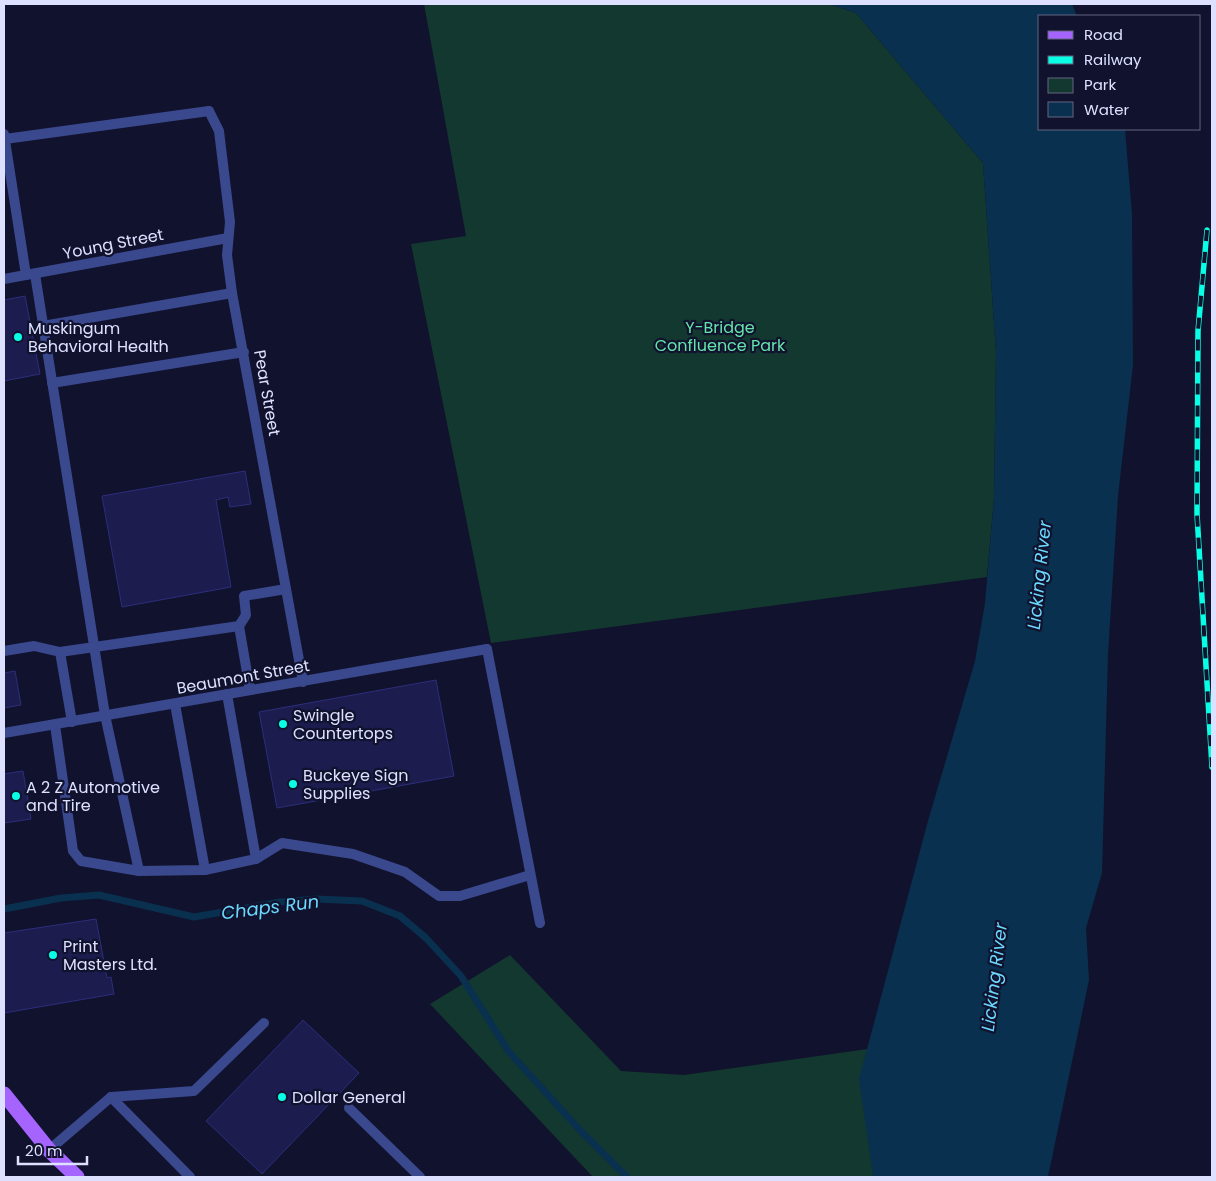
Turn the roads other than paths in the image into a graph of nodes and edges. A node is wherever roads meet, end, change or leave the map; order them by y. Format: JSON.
{"nodes":[{"id":1,"x":4,"y":137,"type":"edge"},
{"id":2,"x":228,"y":238,"type":"junction"},
{"id":3,"x":30,"y":275,"type":"junction"},
{"id":4,"x":4,"y":279,"type":"edge"},
{"id":5,"x":232,"y":293,"type":"junction"},
{"id":6,"x":43,"y":326,"type":"junction"},
{"id":7,"x":244,"y":352,"type":"junction"},
{"id":8,"x":52,"y":383,"type":"junction"},
{"id":9,"x":286,"y":589,"type":"junction"},
{"id":10,"x":239,"y":626,"type":"junction"},
{"id":11,"x":93,"y":646,"type":"junction"},
{"id":12,"x":4,"y":651,"type":"edge"},
{"id":13,"x":60,"y":652,"type":"junction"},
{"id":14,"x":303,"y":682,"type":"junction"},
{"id":15,"x":250,"y":690,"type":"junction"},
{"id":16,"x":227,"y":694,"type":"junction"},
{"id":17,"x":175,"y":704,"type":"junction"},
{"id":18,"x":105,"y":715,"type":"junction"},
{"id":19,"x":72,"y":722,"type":"junction"},
{"id":20,"x":55,"y":725,"type":"junction"},
{"id":21,"x":4,"y":733,"type":"edge"},
{"id":22,"x":256,"y":859,"type":"junction"},
{"id":23,"x":139,"y":870,"type":"junction"},
{"id":24,"x":205,"y":870,"type":"junction"},
{"id":25,"x":530,"y":875,"type":"junction"},
{"id":26,"x":540,"y":923,"type":"dead end"},
{"id":27,"x":264,"y":1023,"type":"dead end"},
{"id":28,"x":4,"y":1094,"type":"edge"},
{"id":29,"x":111,"y":1097,"type":"junction"},
{"id":30,"x":349,"y":1108,"type":"dead end"},
{"id":31,"x":50,"y":1150,"type":"junction"},
{"id":32,"x":78,"y":1177,"type":"edge"},
{"id":33,"x":190,"y":1177,"type":"edge"},
{"id":34,"x":420,"y":1177,"type":"edge"}],
"edges":[{"from":1,"to":2,"type":"street","name":"Pear Street"},
{"from":1,"to":3,"type":"street"},
{"from":2,"to":3,"type":"street","name":"Young Street"},
{"from":2,"to":5,"type":"street","name":"Pear Street"},
{"from":3,"to":4,"type":"street","name":"Young Street"},
{"from":3,"to":6,"type":"street"},
{"from":5,"to":6,"type":"street"},
{"from":5,"to":7,"type":"street","name":"Pear Street"},
{"from":6,"to":8,"type":"street"},
{"from":7,"to":8,"type":"street"},
{"from":7,"to":9,"type":"street","name":"Pear Street"},
{"from":8,"to":11,"type":"street"},
{"from":9,"to":10,"type":"street"},
{"from":9,"to":14,"type":"street","name":"Pear Street"},
{"from":10,"to":11,"type":"street"},
{"from":10,"to":15,"type":"street"},
{"from":11,"to":13,"type":"street"},
{"from":11,"to":18,"type":"street"},
{"from":12,"to":13,"type":"street"},
{"from":13,"to":19,"type":"street"},
{"from":14,"to":15,"type":"street","name":"Beaumont Street"},
{"from":14,"to":25,"type":"street","name":"Beaumont Street"},
{"from":15,"to":16,"type":"street","name":"Beaumont Street"},
{"from":16,"to":17,"type":"street","name":"Beaumont Street"},
{"from":16,"to":22,"type":"street"},
{"from":17,"to":18,"type":"street","name":"Beaumont Street"},
{"from":17,"to":24,"type":"street"},
{"from":18,"to":19,"type":"street","name":"Beaumont Street"},
{"from":18,"to":23,"type":"street"},
{"from":19,"to":20,"type":"street","name":"Beaumont Street"},
{"from":20,"to":21,"type":"street","name":"Beaumont Street"},
{"from":20,"to":23,"type":"street"},
{"from":22,"to":24,"type":"street"},
{"from":22,"to":25,"type":"street"},
{"from":23,"to":24,"type":"street"},
{"from":25,"to":26,"type":"street"},
{"from":27,"to":29,"type":"street"},
{"from":28,"to":31,"type":"main road"},
{"from":29,"to":31,"type":"street"},
{"from":29,"to":33,"type":"street"},
{"from":30,"to":34,"type":"street"},
{"from":31,"to":32,"type":"main road"}]}
